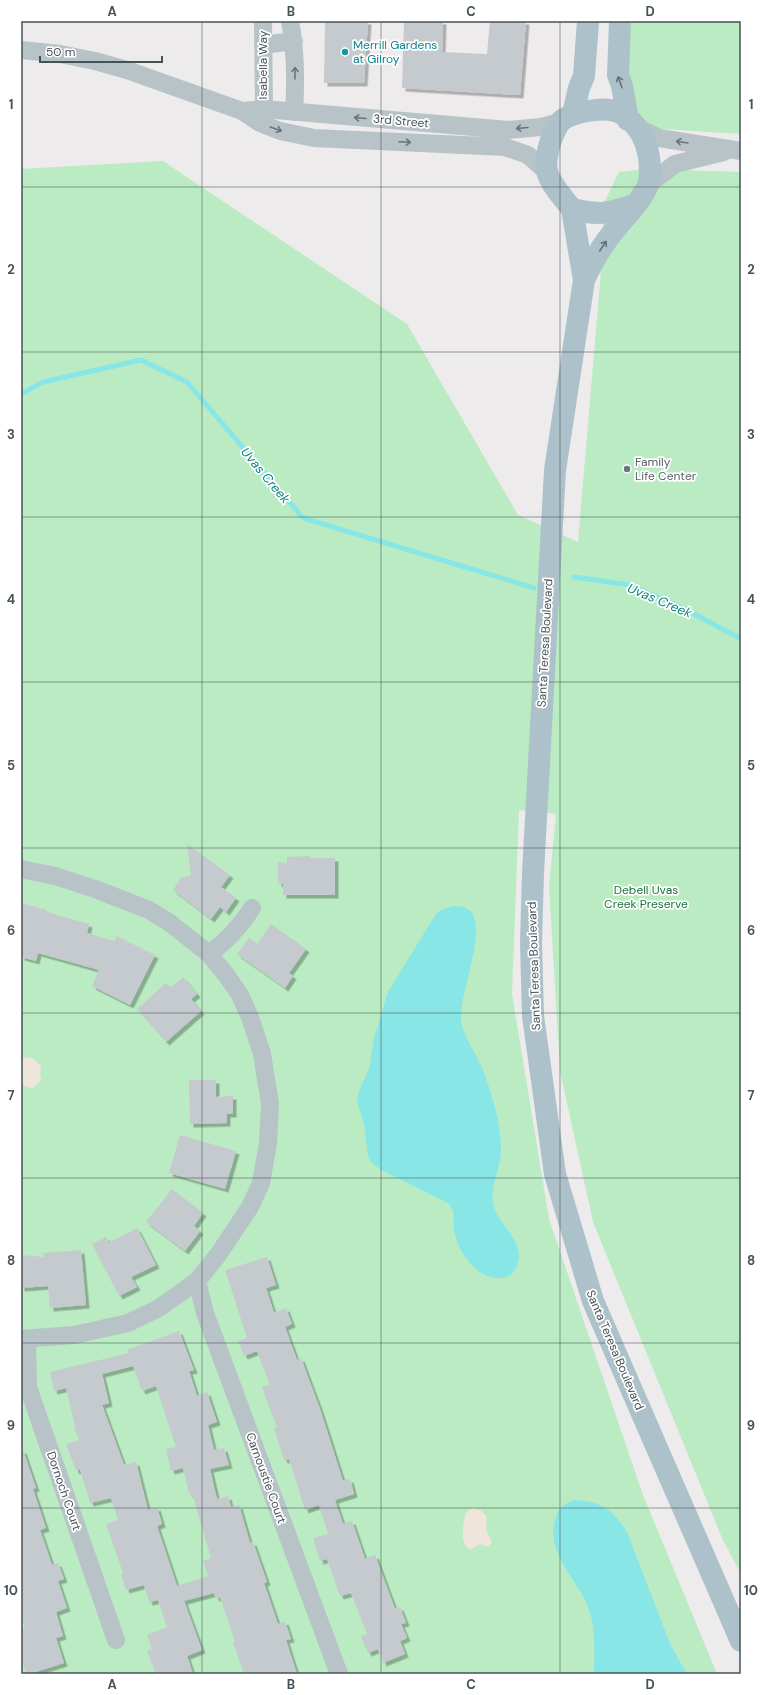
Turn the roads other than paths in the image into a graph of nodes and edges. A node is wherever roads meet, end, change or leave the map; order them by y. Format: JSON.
{"nodes":[{"id":1,"x":263,"y":21,"type":"edge"},
{"id":2,"x":290,"y":21,"type":"edge"},
{"id":3,"x":588,"y":21,"type":"edge"},
{"id":4,"x":620,"y":21,"type":"edge"},
{"id":5,"x":294,"y":41,"type":"junction"},
{"id":6,"x":263,"y":45,"type":"junction"},
{"id":7,"x":21,"y":50,"type":"edge"},
{"id":8,"x":264,"y":109,"type":"junction"},
{"id":9,"x":242,"y":111,"type":"junction"},
{"id":10,"x":294,"y":112,"type":"junction"},
{"id":11,"x":567,"y":118,"type":"junction"},
{"id":12,"x":633,"y":124,"type":"junction"},
{"id":13,"x":738,"y":151,"type":"edge"},
{"id":14,"x":547,"y":172,"type":"junction"},
{"id":15,"x":649,"y":184,"type":"junction"},
{"id":16,"x":635,"y":205,"type":"junction"},
{"id":17,"x":572,"y":209,"type":"junction"},
{"id":18,"x":584,"y":280,"type":"junction"},
{"id":19,"x":21,"y":869,"type":"edge"},
{"id":20,"x":252,"y":908,"type":"dead end"},
{"id":21,"x":208,"y":954,"type":"junction"},
{"id":22,"x":197,"y":1282,"type":"junction"},
{"id":23,"x":24,"y":1339,"type":"edge"},
{"id":24,"x":116,"y":1640,"type":"dead end"},
{"id":25,"x":741,"y":1641,"type":"edge"},
{"id":26,"x":339,"y":1674,"type":"edge"}],
"edges":[{"from":1,"to":6,"type":"street","name":"Isabella Way"},
{"from":2,"to":5,"type":"street"},
{"from":3,"to":11,"type":"main road"},
{"from":12,"to":4,"type":"main road","one_way":true},
{"from":5,"to":6,"type":"street"},
{"from":10,"to":5,"type":"street","one_way":true},
{"from":6,"to":8,"type":"street","name":"Isabella Way"},
{"from":7,"to":9,"type":"street","name":"3rd Street"},
{"from":8,"to":9,"type":"street","name":"3rd Street"},
{"from":8,"to":10,"type":"street","name":"3rd Street"},
{"from":9,"to":14,"type":"street","name":"3rd Street","one_way":true},
{"from":11,"to":10,"type":"street","name":"3rd Street","one_way":true},
{"from":11,"to":12,"type":"main road"},
{"from":11,"to":14,"type":"main road"},
{"from":13,"to":12,"type":"street","one_way":true},
{"from":12,"to":15,"type":"main road"},
{"from":13,"to":15,"type":"street"},
{"from":14,"to":17,"type":"main road"},
{"from":15,"to":16,"type":"main road"},
{"from":16,"to":17,"type":"main road"},
{"from":18,"to":16,"type":"main road","name":"Santa Teresa Boulevard","one_way":true},
{"from":17,"to":18,"type":"main road","name":"Santa Teresa Boulevard"},
{"from":18,"to":25,"type":"main road","name":"Santa Teresa Boulevard"},
{"from":19,"to":21,"type":"street"},
{"from":20,"to":21,"type":"street"},
{"from":21,"to":22,"type":"street"},
{"from":22,"to":23,"type":"street"},
{"from":22,"to":26,"type":"street","name":"Carnoustie Court"},
{"from":23,"to":24,"type":"street","name":"Dornoch Court"}]}
